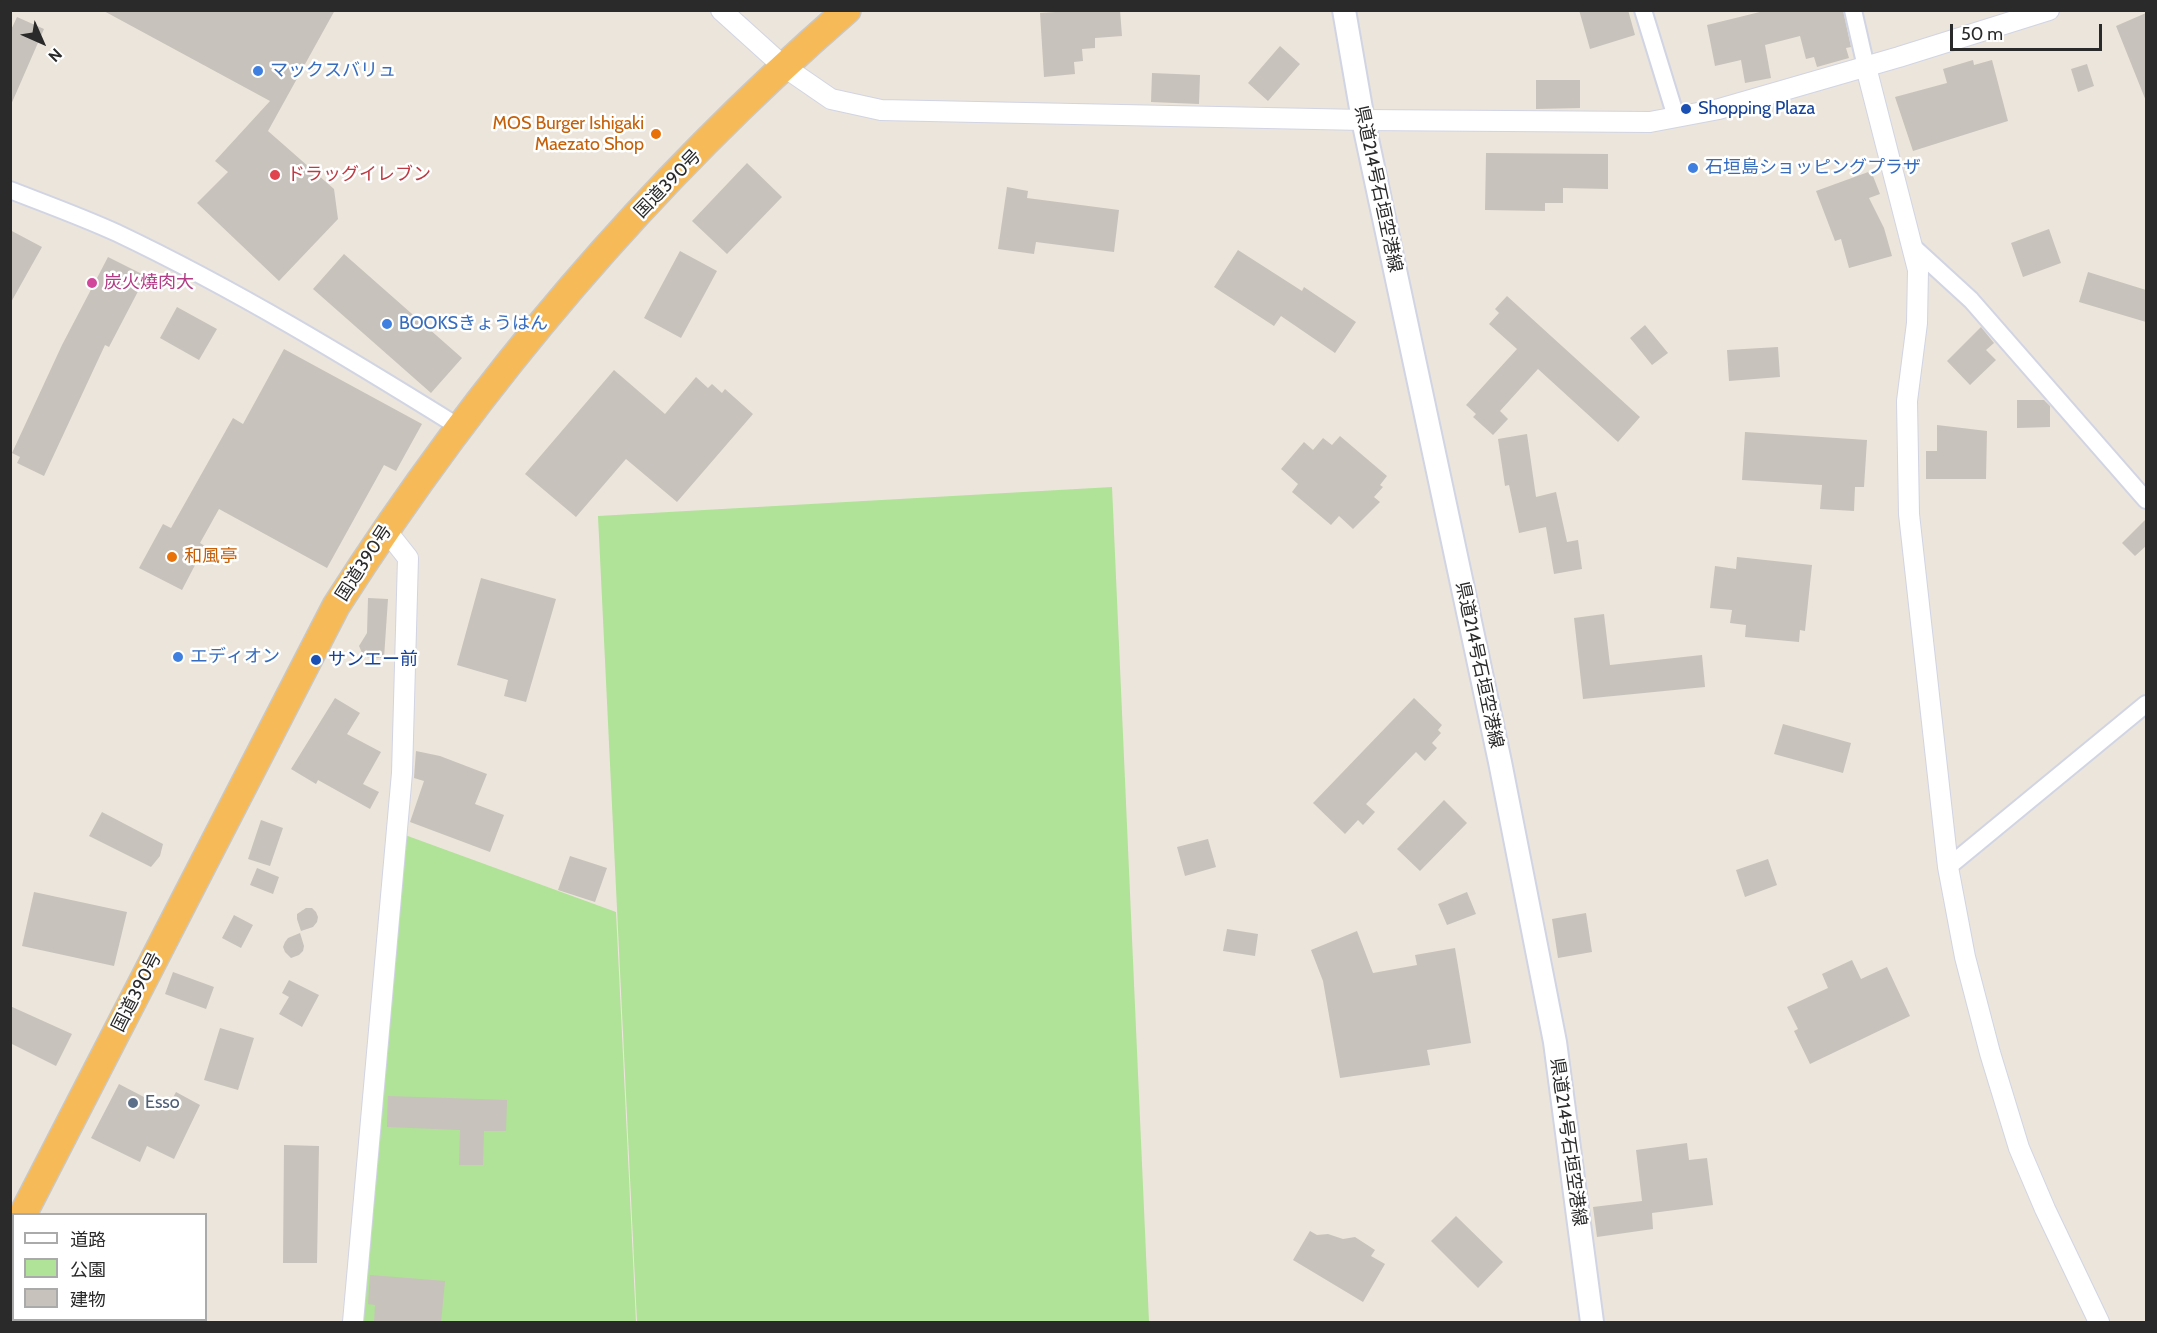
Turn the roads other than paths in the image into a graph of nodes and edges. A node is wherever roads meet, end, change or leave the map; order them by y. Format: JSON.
{"nodes":[{"id":1,"x":721,"y":10,"type":"edge"},
{"id":2,"x":847,"y":10,"type":"edge"},
{"id":3,"x":1344,"y":10,"type":"edge"},
{"id":4,"x":1643,"y":10,"type":"edge"},
{"id":5,"x":1853,"y":10,"type":"edge"},
{"id":6,"x":2049,"y":10,"type":"edge"},
{"id":7,"x":783,"y":66,"type":"junction"},
{"id":8,"x":1866,"y":67,"type":"junction"},
{"id":9,"x":1676,"y":117,"type":"junction"},
{"id":10,"x":1363,"y":120,"type":"junction"},
{"id":11,"x":10,"y":190,"type":"edge"},
{"id":12,"x":1912,"y":246,"type":"junction"},
{"id":13,"x":459,"y":427,"type":"junction"},
{"id":14,"x":2146,"y":500,"type":"edge"},
{"id":15,"x":386,"y":529,"type":"junction"},
{"id":16,"x":2146,"y":704,"type":"edge"},
{"id":17,"x":1948,"y":867,"type":"junction"},
{"id":18,"x":24,"y":1213,"type":"edge"},
{"id":19,"x":353,"y":1323,"type":"edge"},
{"id":20,"x":1592,"y":1323,"type":"edge"},
{"id":21,"x":2099,"y":1323,"type":"edge"}],
"edges":[{"from":1,"to":7,"type":"street"},
{"from":2,"to":7,"type":"highway","name":"国道390号"},
{"from":3,"to":10,"type":"main road","name":"県道214号石垣空港線"},
{"from":4,"to":9,"type":"street"},
{"from":5,"to":8,"type":"street"},
{"from":6,"to":8,"type":"street"},
{"from":7,"to":10,"type":"street"},
{"from":7,"to":13,"type":"highway","name":"国道390号"},
{"from":8,"to":9,"type":"street"},
{"from":8,"to":12,"type":"street"},
{"from":9,"to":10,"type":"street"},
{"from":10,"to":20,"type":"main road","name":"県道214号石垣空港線"},
{"from":11,"to":13,"type":"street"},
{"from":12,"to":14,"type":"street"},
{"from":12,"to":17,"type":"street"},
{"from":13,"to":15,"type":"highway","name":"国道390号"},
{"from":15,"to":18,"type":"highway","name":"国道390号"},
{"from":15,"to":19,"type":"street"},
{"from":16,"to":17,"type":"street"},
{"from":17,"to":21,"type":"street"}]}
